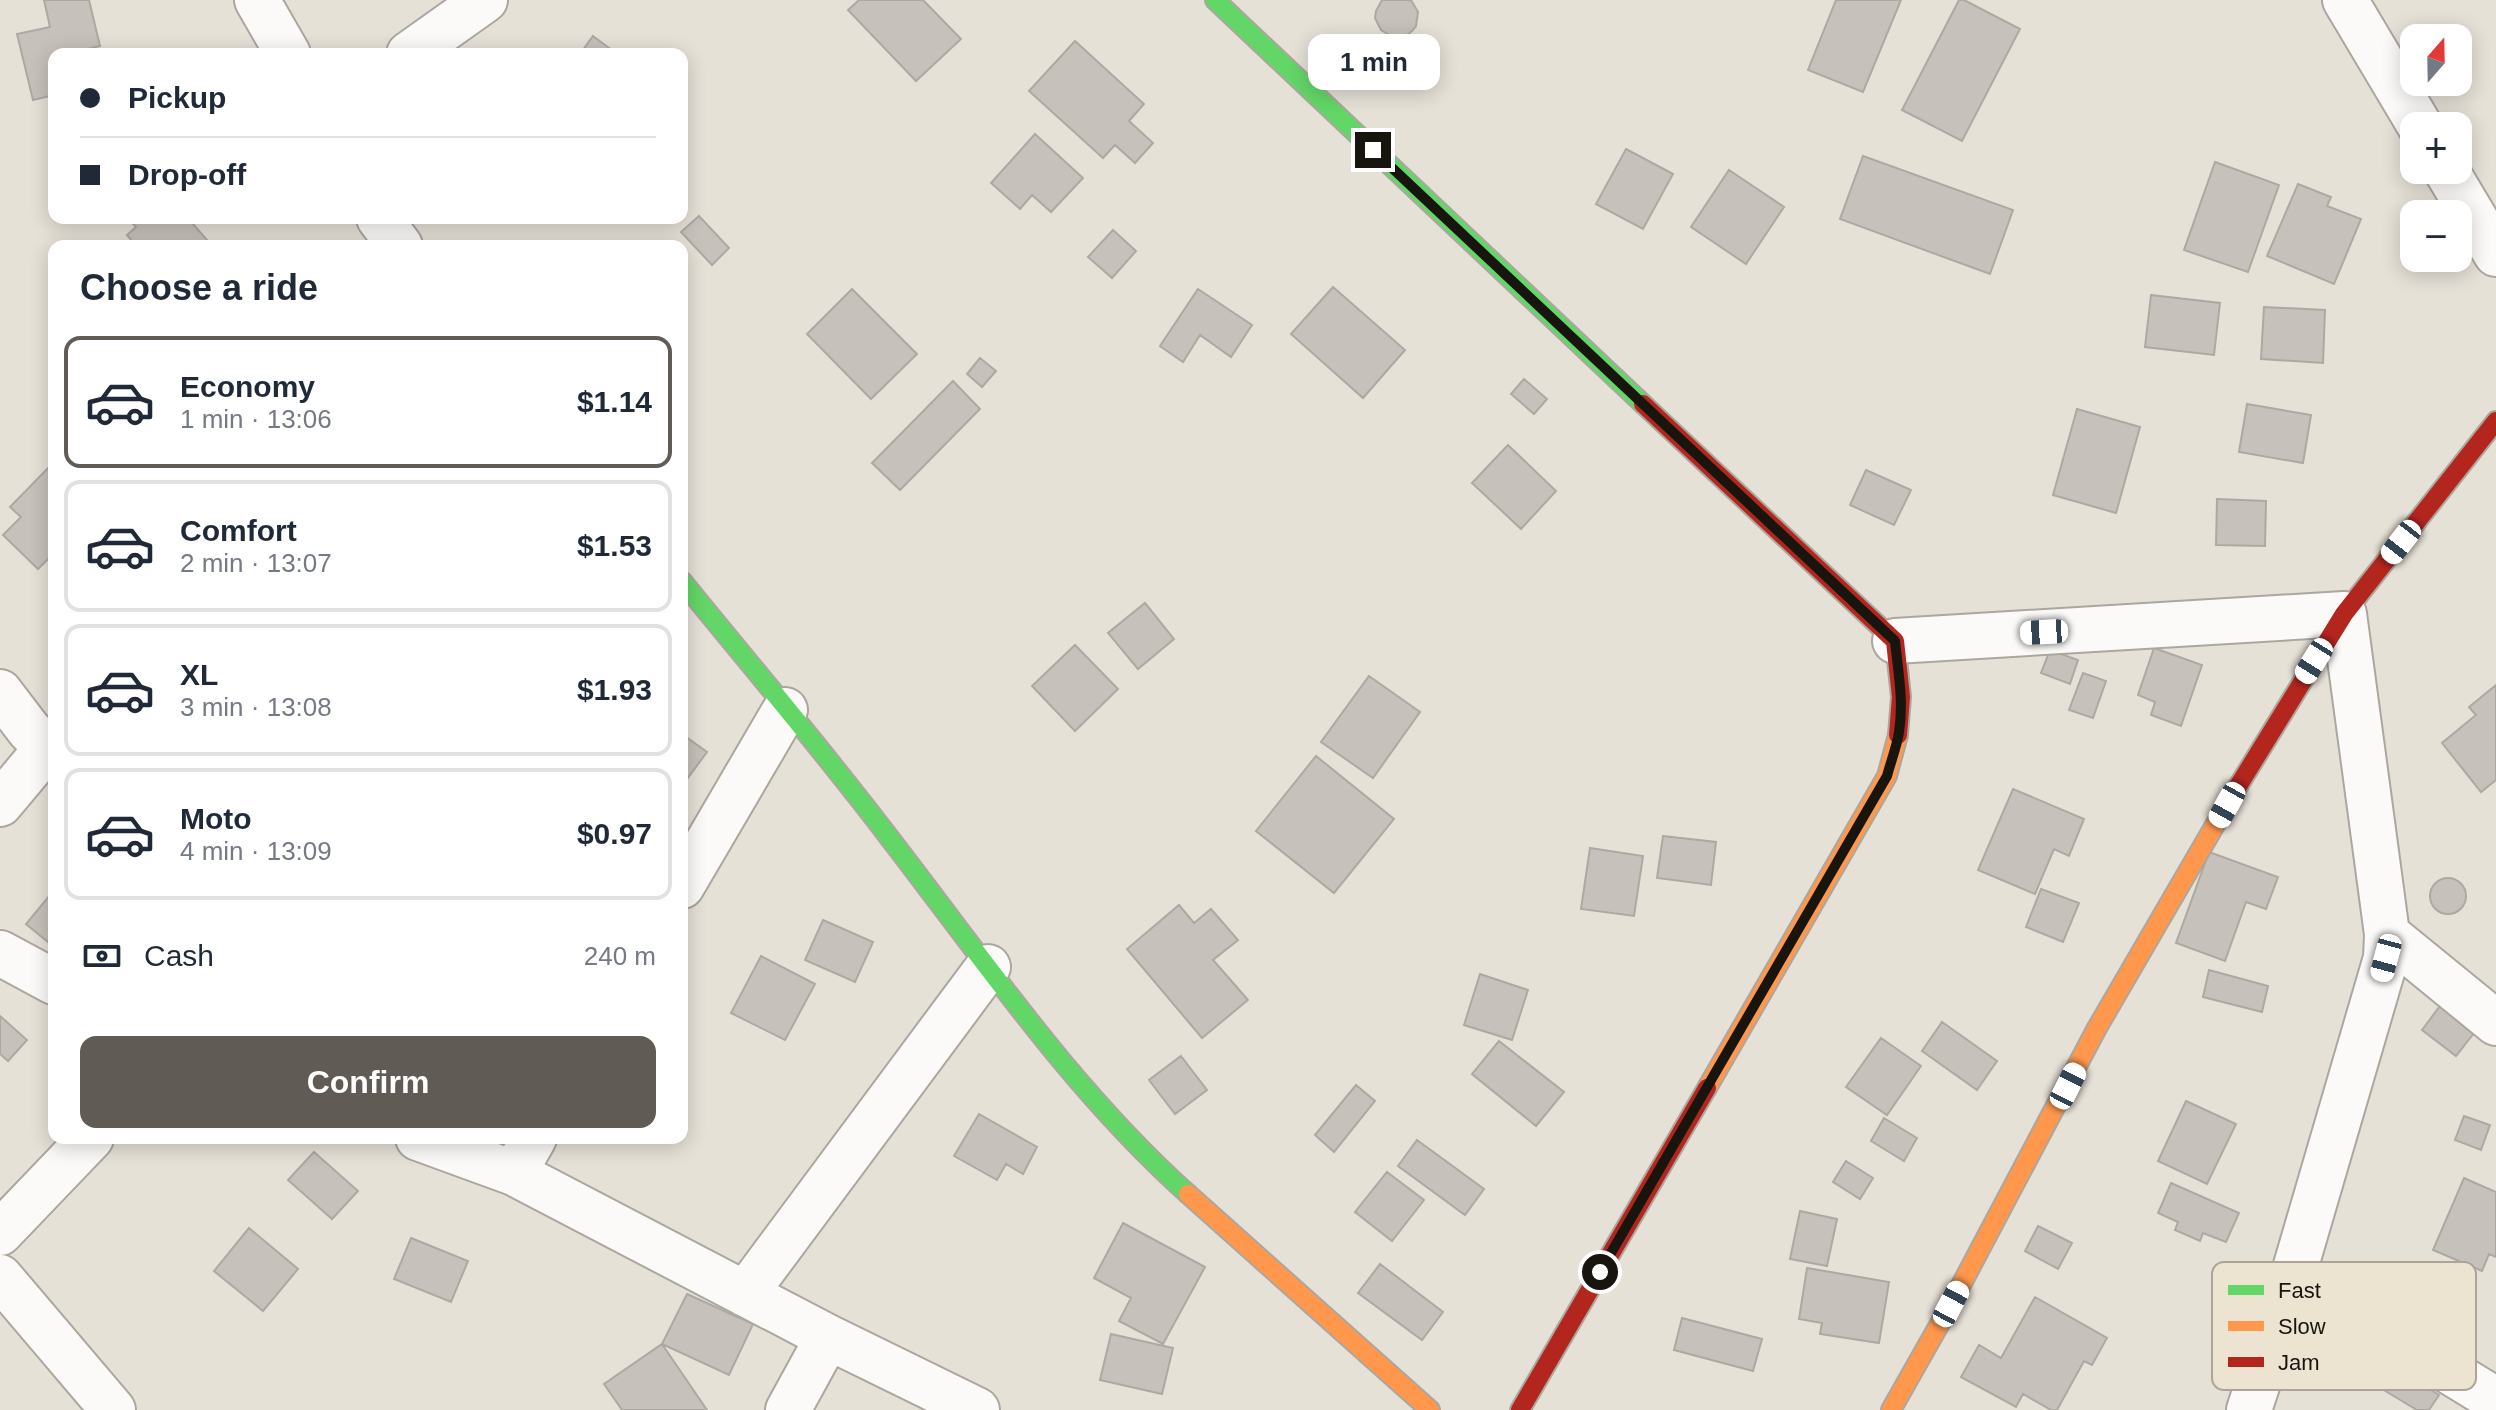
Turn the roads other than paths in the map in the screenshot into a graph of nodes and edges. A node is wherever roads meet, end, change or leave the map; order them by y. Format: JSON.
{"nodes":[{"id":1,"x":257,"y":0,"type":"edge"},
{"id":2,"x":485,"y":0,"type":"edge"},
{"id":3,"x":1215,"y":0,"type":"edge"},
{"id":4,"x":2345,"y":0,"type":"edge"},
{"id":5,"x":285,"y":48,"type":"edge"},
{"id":6,"x":417,"y":48,"type":"edge"},
{"id":7,"x":2412,"y":112,"type":"edge"},
{"id":8,"x":2454,"y":184,"type":"edge"},
{"id":9,"x":2496,"y":254,"type":"edge"},
{"id":10,"x":2496,"y":421,"type":"edge"},
{"id":11,"x":688,"y":589,"type":"edge"},
{"id":12,"x":2344,"y":614,"type":"junction"},
{"id":13,"x":1895,"y":641,"type":"junction"},
{"id":14,"x":0,"y":692,"type":"edge"},
{"id":15,"x":785,"y":710,"type":"junction"},
{"id":16,"x":48,"y":750,"type":"edge"},
{"id":17,"x":48,"y":754,"type":"edge"},
{"id":18,"x":0,"y":804,"type":"edge"},
{"id":19,"x":688,"y":876,"type":"edge"},
{"id":20,"x":2387,"y":934,"type":"junction"},
{"id":21,"x":0,"y":953,"type":"edge"},
{"id":22,"x":988,"y":967,"type":"junction"},
{"id":23,"x":48,"y":979,"type":"edge"},
{"id":24,"x":2496,"y":1023,"type":"edge"},
{"id":25,"x":85,"y":1144,"type":"edge"},
{"id":26,"x":455,"y":1144,"type":"edge"},
{"id":27,"x":524,"y":1155,"type":"edge"},
{"id":28,"x":0,"y":1233,"type":"edge"},
{"id":29,"x":2297,"y":1262,"type":"edge"},
{"id":30,"x":0,"y":1277,"type":"edge"},
{"id":31,"x":745,"y":1294,"type":"junction"},
{"id":32,"x":828,"y":1337,"type":"junction"},
{"id":33,"x":2476,"y":1388,"type":"edge"},
{"id":34,"x":2256,"y":1390,"type":"edge"},
{"id":35,"x":2496,"y":1400,"type":"edge"},
{"id":36,"x":113,"y":1410,"type":"edge"},
{"id":37,"x":788,"y":1410,"type":"edge"},
{"id":38,"x":977,"y":1410,"type":"edge"},
{"id":39,"x":1430,"y":1410,"type":"edge"},
{"id":40,"x":1520,"y":1410,"type":"edge"},
{"id":41,"x":1891,"y":1410,"type":"edge"},
{"id":42,"x":2249,"y":1410,"type":"edge"}],
"edges":[{"from":1,"to":5,"type":"street"},
{"from":2,"to":6,"type":"street"},
{"from":3,"to":13,"type":"street"},
{"from":4,"to":7,"type":"street"},
{"from":8,"to":9,"type":"street"},
{"from":10,"to":12,"type":"street"},
{"from":11,"to":15,"type":"street"},
{"from":12,"to":13,"type":"street"},
{"from":12,"to":20,"type":"street"},
{"from":12,"to":41,"type":"street"},
{"from":13,"to":40,"type":"street"},
{"from":14,"to":16,"type":"street"},
{"from":15,"to":19,"type":"street"},
{"from":15,"to":22,"type":"street"},
{"from":17,"to":18,"type":"street"},
{"from":20,"to":24,"type":"street"},
{"from":20,"to":29,"type":"street"},
{"from":21,"to":23,"type":"street"},
{"from":22,"to":31,"type":"street"},
{"from":22,"to":39,"type":"street"},
{"from":25,"to":28,"type":"street"},
{"from":26,"to":27,"type":"street"},
{"from":27,"to":31,"type":"street"},
{"from":30,"to":36,"type":"street"},
{"from":31,"to":32,"type":"street"},
{"from":32,"to":37,"type":"street"},
{"from":32,"to":38,"type":"street"},
{"from":33,"to":35,"type":"street"},
{"from":34,"to":42,"type":"street"}]}
